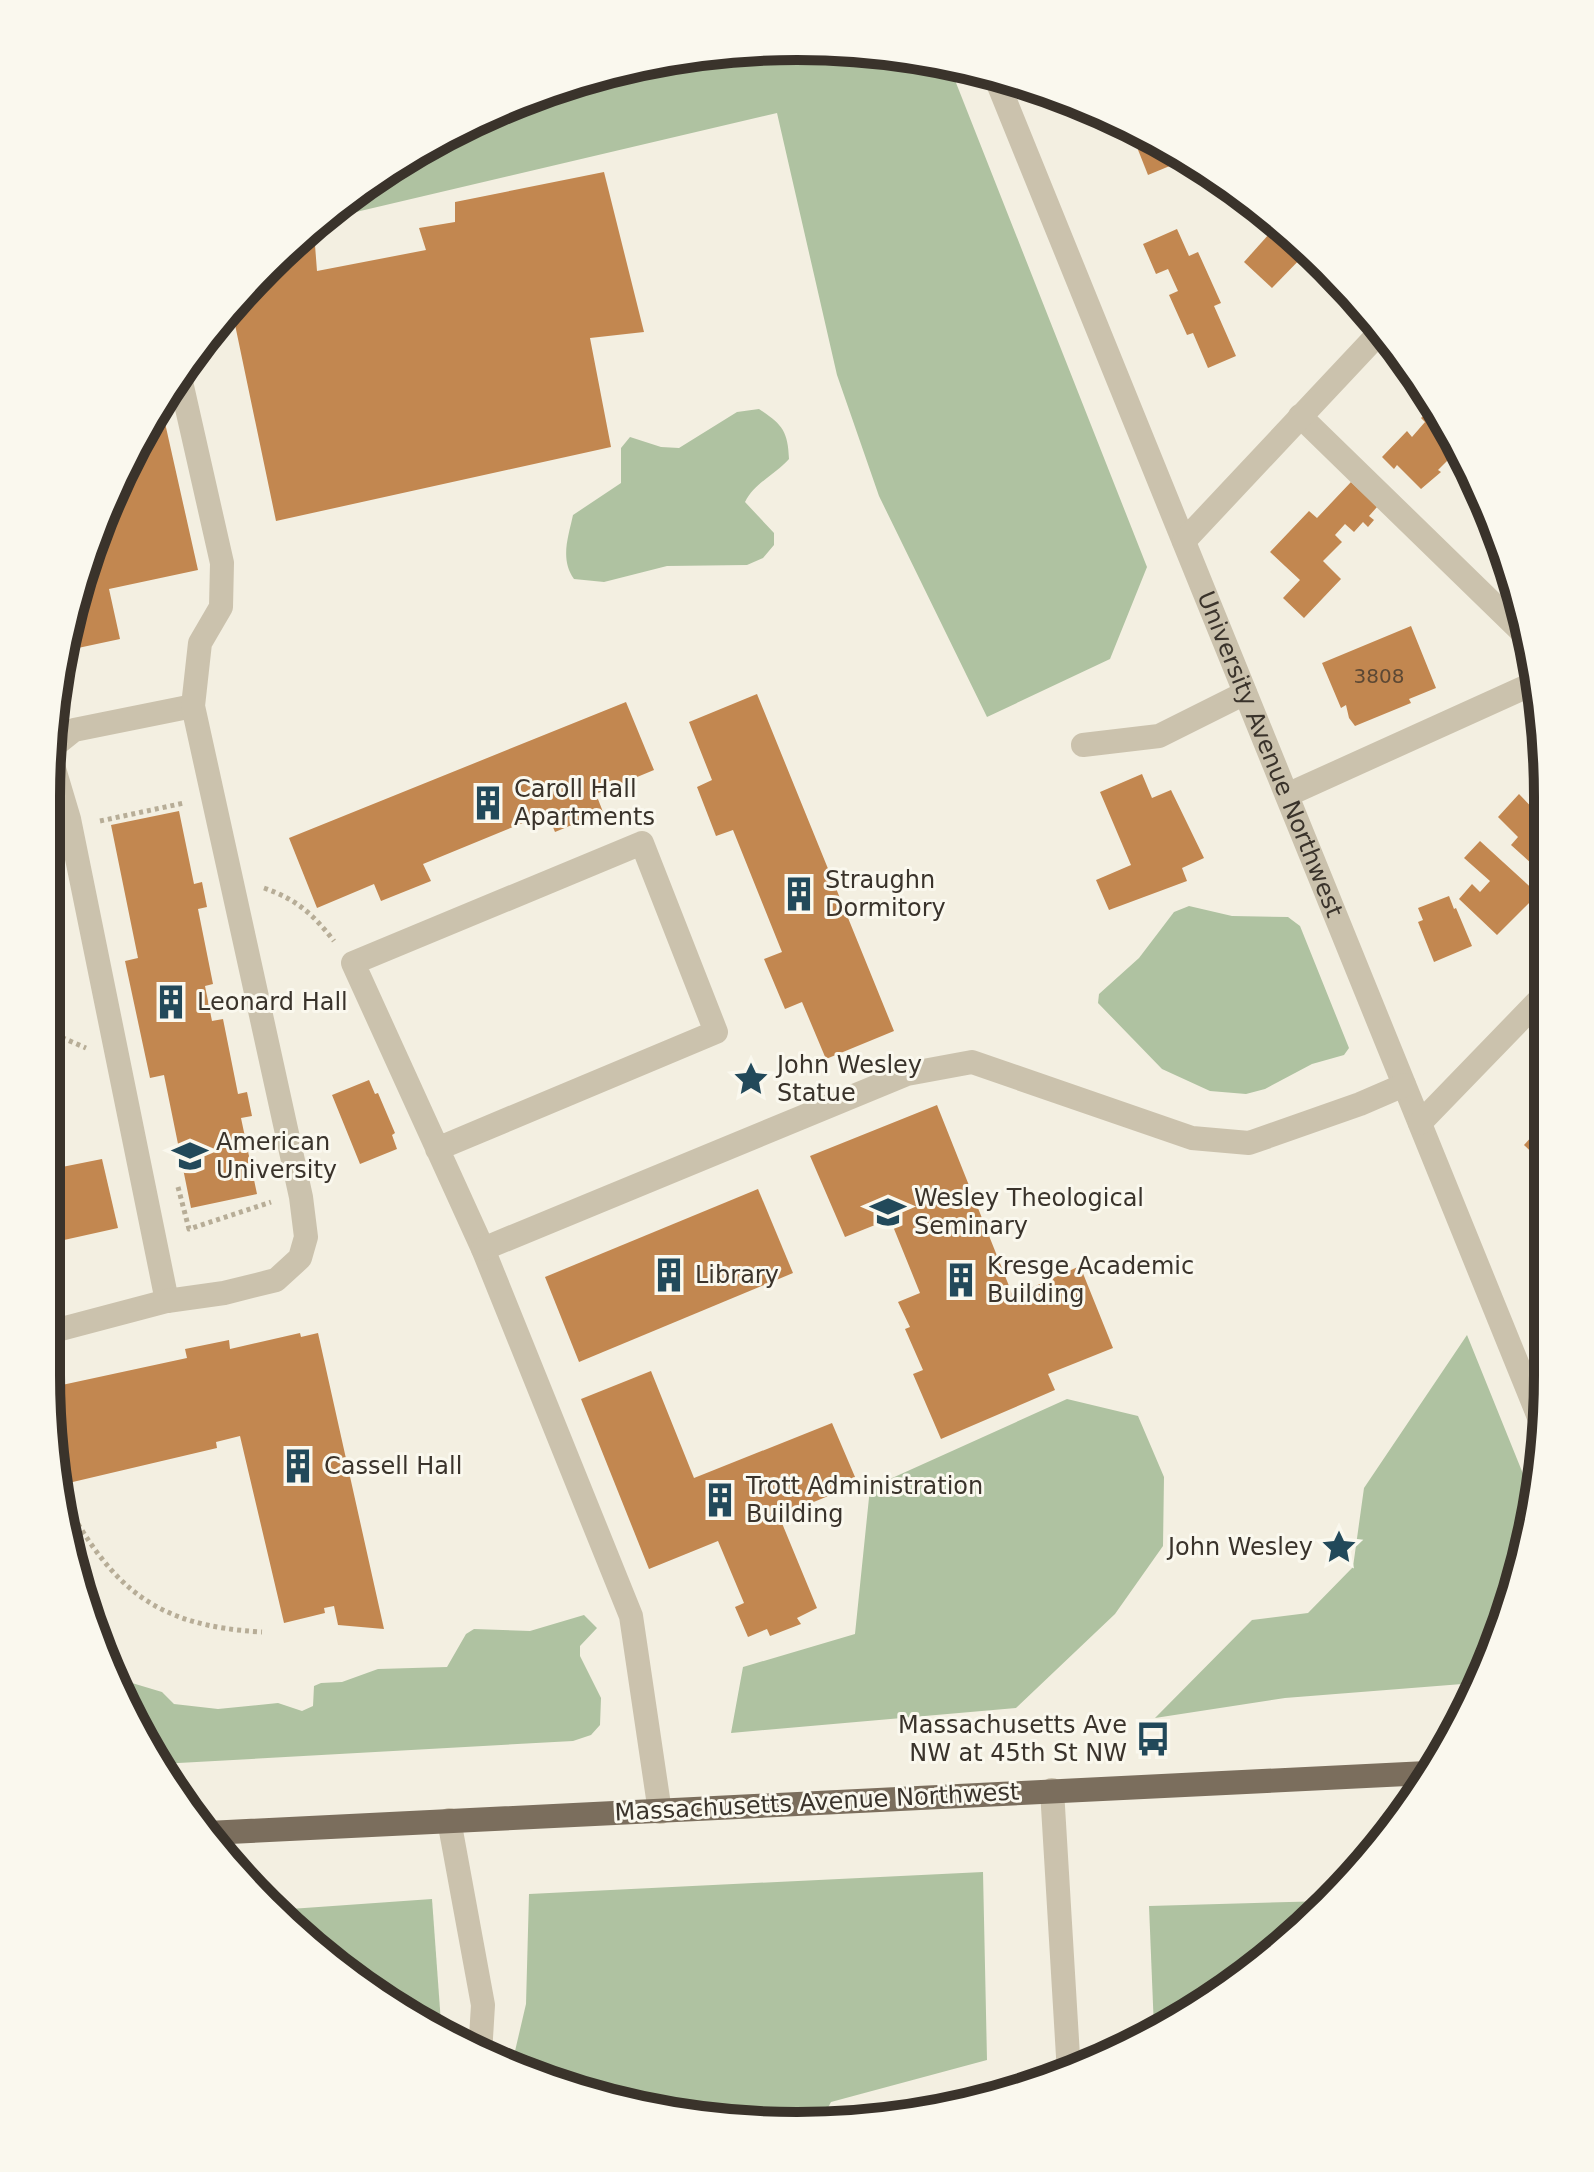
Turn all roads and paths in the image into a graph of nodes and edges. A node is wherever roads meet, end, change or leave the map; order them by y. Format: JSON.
{"nodes":[{"id":1,"x":1000,"y":89,"type":"edge"},
{"id":2,"x":1374,"y":338,"type":"edge"},
{"id":3,"x":183,"y":390,"type":"edge"},
{"id":4,"x":1300,"y":416,"type":"junction"},
{"id":5,"x":1184,"y":541,"type":"junction"},
{"id":6,"x":1513,"y":623,"type":"edge"},
{"id":7,"x":1526,"y":687,"type":"edge"},
{"id":8,"x":1245,"y":693,"type":"junction"},
{"id":9,"x":193,"y":706,"type":"junction"},
{"id":10,"x":63,"y":739,"type":"edge"},
{"id":11,"x":1083,"y":745,"type":"dead end"},
{"id":12,"x":60,"y":790,"type":"edge"},
{"id":13,"x":1287,"y":795,"type":"junction"},
{"id":14,"x":190,"y":802,"type":"dead end"},
{"id":15,"x":103,"y":836,"type":"dead end"},
{"id":16,"x":230,"y":875,"type":"junction"},
{"id":17,"x":353,"y":963,"type":"junction"},
{"id":18,"x":1534,"y":1005,"type":"edge"},
{"id":19,"x":1404,"y":1085,"type":"junction"},
{"id":20,"x":1420,"y":1123,"type":"junction"},
{"id":21,"x":437,"y":1149,"type":"junction"},
{"id":22,"x":178,"y":1185,"type":"dead end"},
{"id":23,"x":274,"y":1201,"type":"dead end"},
{"id":24,"x":483,"y":1249,"type":"junction"},
{"id":25,"x":167,"y":1301,"type":"junction"},
{"id":26,"x":60,"y":1329,"type":"edge"},
{"id":27,"x":1533,"y":1402,"type":"edge"},
{"id":28,"x":74,"y":1518,"type":"edge"},
{"id":29,"x":262,"y":1632,"type":"dead end"},
{"id":30,"x":1417,"y":1773,"type":"edge"},
{"id":31,"x":1052,"y":1790,"type":"junction"},
{"id":32,"x":660,"y":1812,"type":"junction"},
{"id":33,"x":449,"y":1820,"type":"junction"},
{"id":34,"x":219,"y":1832,"type":"edge"},
{"id":35,"x":481,"y":2040,"type":"edge"},
{"id":36,"x":1068,"y":2060,"type":"edge"}],
"edges":[{"from":1,"to":5,"type":"street","name":"University Avenue Northwest"},
{"from":2,"to":4,"type":"street"},
{"from":3,"to":9,"type":"street"},
{"from":4,"to":5,"type":"street"},
{"from":4,"to":6,"type":"street"},
{"from":5,"to":8,"type":"street","name":"University Avenue Northwest"},
{"from":7,"to":13,"type":"street"},
{"from":8,"to":11,"type":"street"},
{"from":8,"to":13,"type":"street","name":"University Avenue Northwest"},
{"from":9,"to":10,"type":"street"},
{"from":9,"to":16,"type":"street"},
{"from":12,"to":25,"type":"street"},
{"from":13,"to":19,"type":"street","name":"University Avenue Northwest"},
{"from":14,"to":15,"type":"path"},
{"from":16,"to":17,"type":"path"},
{"from":16,"to":25,"type":"street"},
{"from":17,"to":21,"type":"street"},
{"from":17,"to":21,"type":"street"},
{"from":18,"to":20,"type":"street"},
{"from":19,"to":20,"type":"street","name":"University Avenue Northwest"},
{"from":19,"to":24,"type":"street"},
{"from":20,"to":27,"type":"street","name":"University Avenue Northwest"},
{"from":21,"to":24,"type":"street"},
{"from":22,"to":23,"type":"path"},
{"from":24,"to":32,"type":"street"},
{"from":25,"to":26,"type":"street"},
{"from":28,"to":29,"type":"path"},
{"from":30,"to":31,"type":"main road","name":"Massachusetts Avenue Northwest"},
{"from":31,"to":32,"type":"main road","name":"Massachusetts Avenue Northwest"},
{"from":31,"to":36,"type":"street"},
{"from":32,"to":33,"type":"main road","name":"Massachusetts Avenue Northwest"},
{"from":33,"to":34,"type":"main road","name":"Massachusetts Avenue Northwest"},
{"from":33,"to":35,"type":"street"}]}
